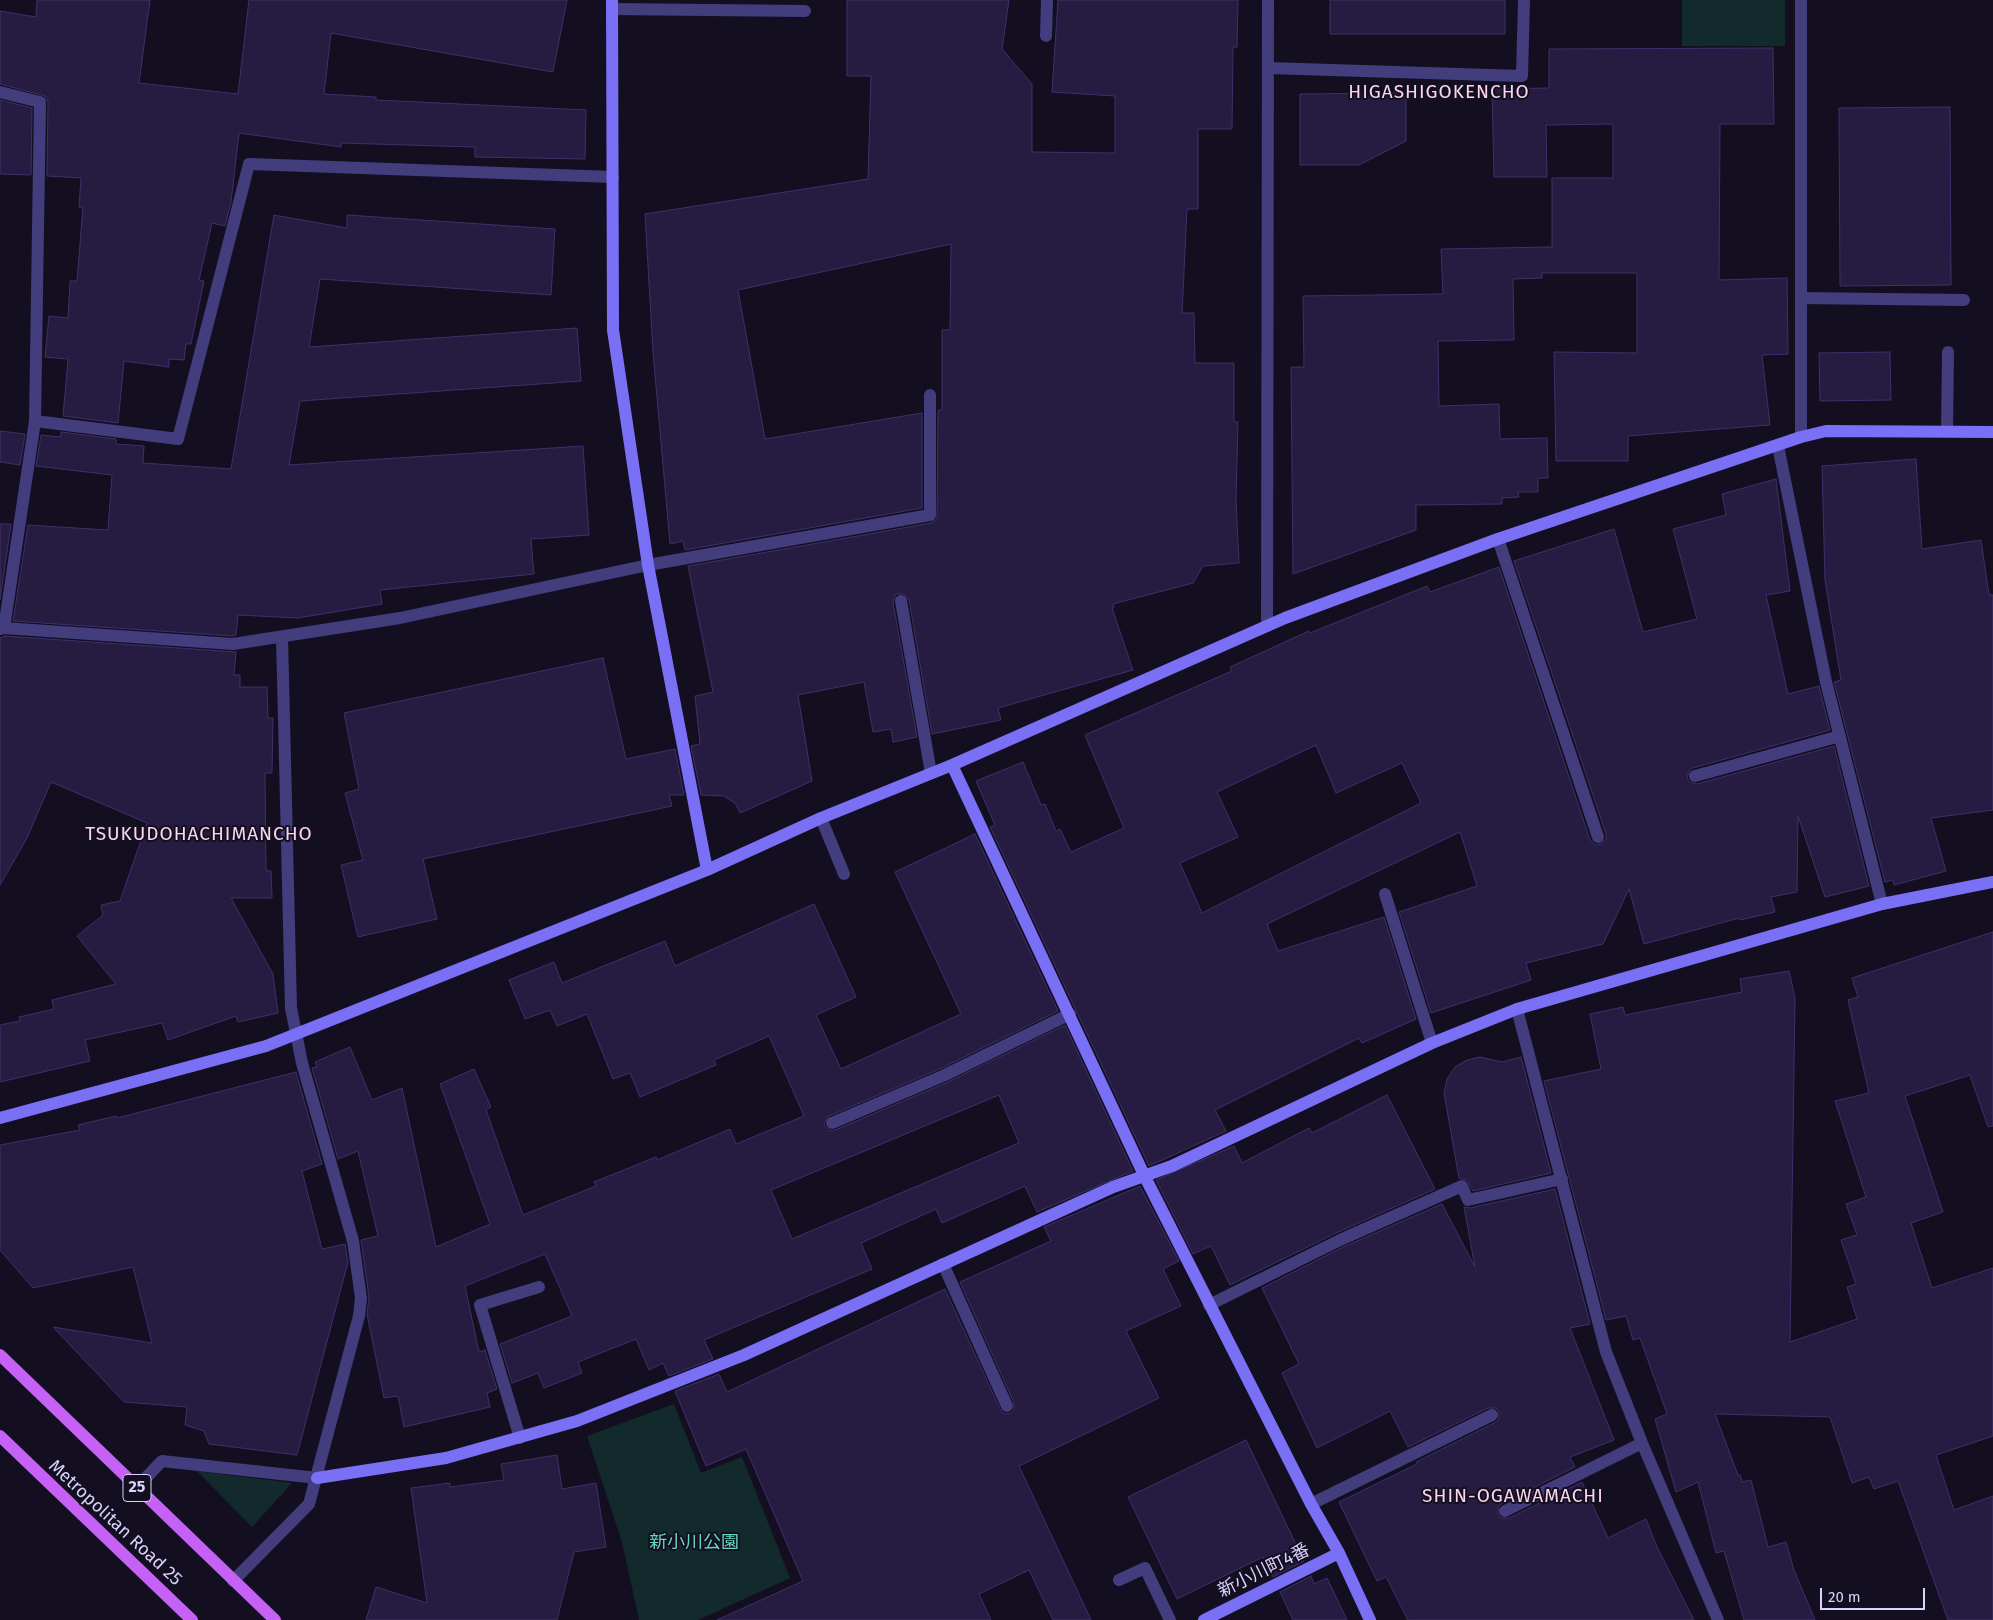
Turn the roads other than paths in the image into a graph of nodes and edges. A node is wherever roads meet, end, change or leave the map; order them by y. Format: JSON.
{"nodes":[{"id":1,"x":1047,"y":0,"type":"edge"},
{"id":2,"x":1268,"y":0,"type":"edge"},
{"id":3,"x":1524,"y":0,"type":"edge"},
{"id":4,"x":1800,"y":0,"type":"edge"},
{"id":5,"x":612,"y":5,"type":"edge"},
{"id":6,"x":805,"y":11,"type":"dead end"},
{"id":7,"x":1046,"y":36,"type":"dead end"},
{"id":8,"x":1268,"y":68,"type":"junction"},
{"id":9,"x":0,"y":92,"type":"edge"},
{"id":10,"x":613,"y":177,"type":"junction"},
{"id":11,"x":1801,"y":298,"type":"junction"},
{"id":12,"x":1964,"y":300,"type":"dead end"},
{"id":13,"x":1948,"y":352,"type":"dead end"},
{"id":14,"x":930,"y":395,"type":"dead end"},
{"id":15,"x":35,"y":421,"type":"junction"},
{"id":16,"x":1947,"y":431,"type":"junction"},
{"id":17,"x":1993,"y":432,"type":"edge"},
{"id":18,"x":1801,"y":437,"type":"junction"},
{"id":19,"x":1778,"y":446,"type":"junction"},
{"id":20,"x":1498,"y":539,"type":"junction"},
{"id":21,"x":648,"y":565,"type":"junction"},
{"id":22,"x":901,"y":601,"type":"dead end"},
{"id":23,"x":1267,"y":626,"type":"junction"},
{"id":24,"x":2,"y":628,"type":"edge"},
{"id":25,"x":282,"y":636,"type":"junction"},
{"id":26,"x":1840,"y":736,"type":"junction"},
{"id":27,"x":952,"y":764,"type":"junction"},
{"id":28,"x":932,"y":773,"type":"junction"},
{"id":29,"x":1695,"y":776,"type":"dead end"},
{"id":30,"x":820,"y":818,"type":"junction"},
{"id":31,"x":1598,"y":837,"type":"dead end"},
{"id":32,"x":707,"y":870,"type":"junction"},
{"id":33,"x":844,"y":874,"type":"dead end"},
{"id":34,"x":1993,"y":882,"type":"edge"},
{"id":35,"x":1385,"y":894,"type":"dead end"},
{"id":36,"x":1882,"y":904,"type":"junction"},
{"id":37,"x":1517,"y":1009,"type":"junction"},
{"id":38,"x":1070,"y":1014,"type":"junction"},
{"id":39,"x":295,"y":1035,"type":"junction"},
{"id":40,"x":1432,"y":1043,"type":"junction"},
{"id":41,"x":0,"y":1118,"type":"edge"},
{"id":42,"x":832,"y":1124,"type":"dead end"},
{"id":43,"x":1144,"y":1176,"type":"junction"},
{"id":44,"x":1562,"y":1180,"type":"junction"},
{"id":45,"x":944,"y":1264,"type":"junction"},
{"id":46,"x":539,"y":1286,"type":"dead end"},
{"id":47,"x":1209,"y":1305,"type":"junction"},
{"id":48,"x":0,"y":1355,"type":"edge"},
{"id":49,"x":1007,"y":1406,"type":"dead end"},
{"id":50,"x":1492,"y":1415,"type":"dead end"},
{"id":51,"x":0,"y":1436,"type":"edge"},
{"id":52,"x":520,"y":1438,"type":"junction"},
{"id":53,"x":1642,"y":1443,"type":"junction"},
{"id":54,"x":318,"y":1478,"type":"junction"},
{"id":55,"x":136,"y":1488,"type":"junction"},
{"id":56,"x":1311,"y":1504,"type":"junction"},
{"id":57,"x":1505,"y":1510,"type":"dead end"},
{"id":58,"x":1339,"y":1553,"type":"junction"},
{"id":59,"x":1119,"y":1580,"type":"dead end"},
{"id":60,"x":233,"y":1581,"type":"junction"},
{"id":61,"x":192,"y":1620,"type":"edge"},
{"id":62,"x":275,"y":1620,"type":"edge"},
{"id":63,"x":1170,"y":1620,"type":"edge"},
{"id":64,"x":1204,"y":1620,"type":"edge"},
{"id":65,"x":1370,"y":1620,"type":"edge"},
{"id":66,"x":1718,"y":1620,"type":"edge"}],
"edges":[{"from":1,"to":7,"type":"street"},
{"from":2,"to":8,"type":"street"},
{"from":3,"to":8,"type":"street"},
{"from":4,"to":11,"type":"street"},
{"from":5,"to":6,"type":"street"},
{"from":5,"to":10,"type":"street"},
{"from":8,"to":23,"type":"street"},
{"from":9,"to":15,"type":"street"},
{"from":10,"to":15,"type":"street"},
{"from":10,"to":21,"type":"street"},
{"from":11,"to":12,"type":"street"},
{"from":11,"to":18,"type":"street"},
{"from":13,"to":16,"type":"street"},
{"from":14,"to":21,"type":"street"},
{"from":15,"to":24,"type":"street"},
{"from":16,"to":17,"type":"street"},
{"from":16,"to":18,"type":"street"},
{"from":18,"to":19,"type":"street"},
{"from":19,"to":20,"type":"street"},
{"from":19,"to":26,"type":"street"},
{"from":20,"to":23,"type":"street"},
{"from":20,"to":31,"type":"street"},
{"from":21,"to":25,"type":"street"},
{"from":21,"to":32,"type":"street"},
{"from":22,"to":28,"type":"street"},
{"from":23,"to":27,"type":"street"},
{"from":24,"to":25,"type":"street"},
{"from":25,"to":39,"type":"street"},
{"from":26,"to":29,"type":"street"},
{"from":26,"to":36,"type":"street"},
{"from":27,"to":28,"type":"street"},
{"from":27,"to":38,"type":"street"},
{"from":28,"to":30,"type":"street"},
{"from":30,"to":32,"type":"street"},
{"from":30,"to":33,"type":"street"},
{"from":32,"to":39,"type":"street"},
{"from":34,"to":36,"type":"street"},
{"from":35,"to":40,"type":"street"},
{"from":36,"to":37,"type":"street"},
{"from":37,"to":40,"type":"street"},
{"from":37,"to":44,"type":"street"},
{"from":38,"to":42,"type":"street"},
{"from":38,"to":43,"type":"street"},
{"from":39,"to":41,"type":"street"},
{"from":39,"to":54,"type":"street"},
{"from":40,"to":43,"type":"street"},
{"from":43,"to":45,"type":"street"},
{"from":43,"to":47,"type":"street"},
{"from":44,"to":47,"type":"street"},
{"from":44,"to":53,"type":"street"},
{"from":45,"to":49,"type":"street"},
{"from":45,"to":52,"type":"street"},
{"from":46,"to":52,"type":"street"},
{"from":47,"to":56,"type":"street"},
{"from":48,"to":55,"type":"main road","number":"25"},
{"from":50,"to":56,"type":"street"},
{"from":51,"to":61,"type":"main road","name":"Metropolitan Road 25"},
{"from":52,"to":54,"type":"street"},
{"from":53,"to":57,"type":"street"},
{"from":53,"to":66,"type":"street"},
{"from":54,"to":55,"type":"street"},
{"from":54,"to":60,"type":"street"},
{"from":55,"to":60,"type":"main road","number":"25"},
{"from":56,"to":58,"type":"street"},
{"from":58,"to":64,"type":"street","name":"新小川町4番"},
{"from":58,"to":65,"type":"street"},
{"from":59,"to":63,"type":"street"},
{"from":60,"to":62,"type":"main road","number":"25"}]}
